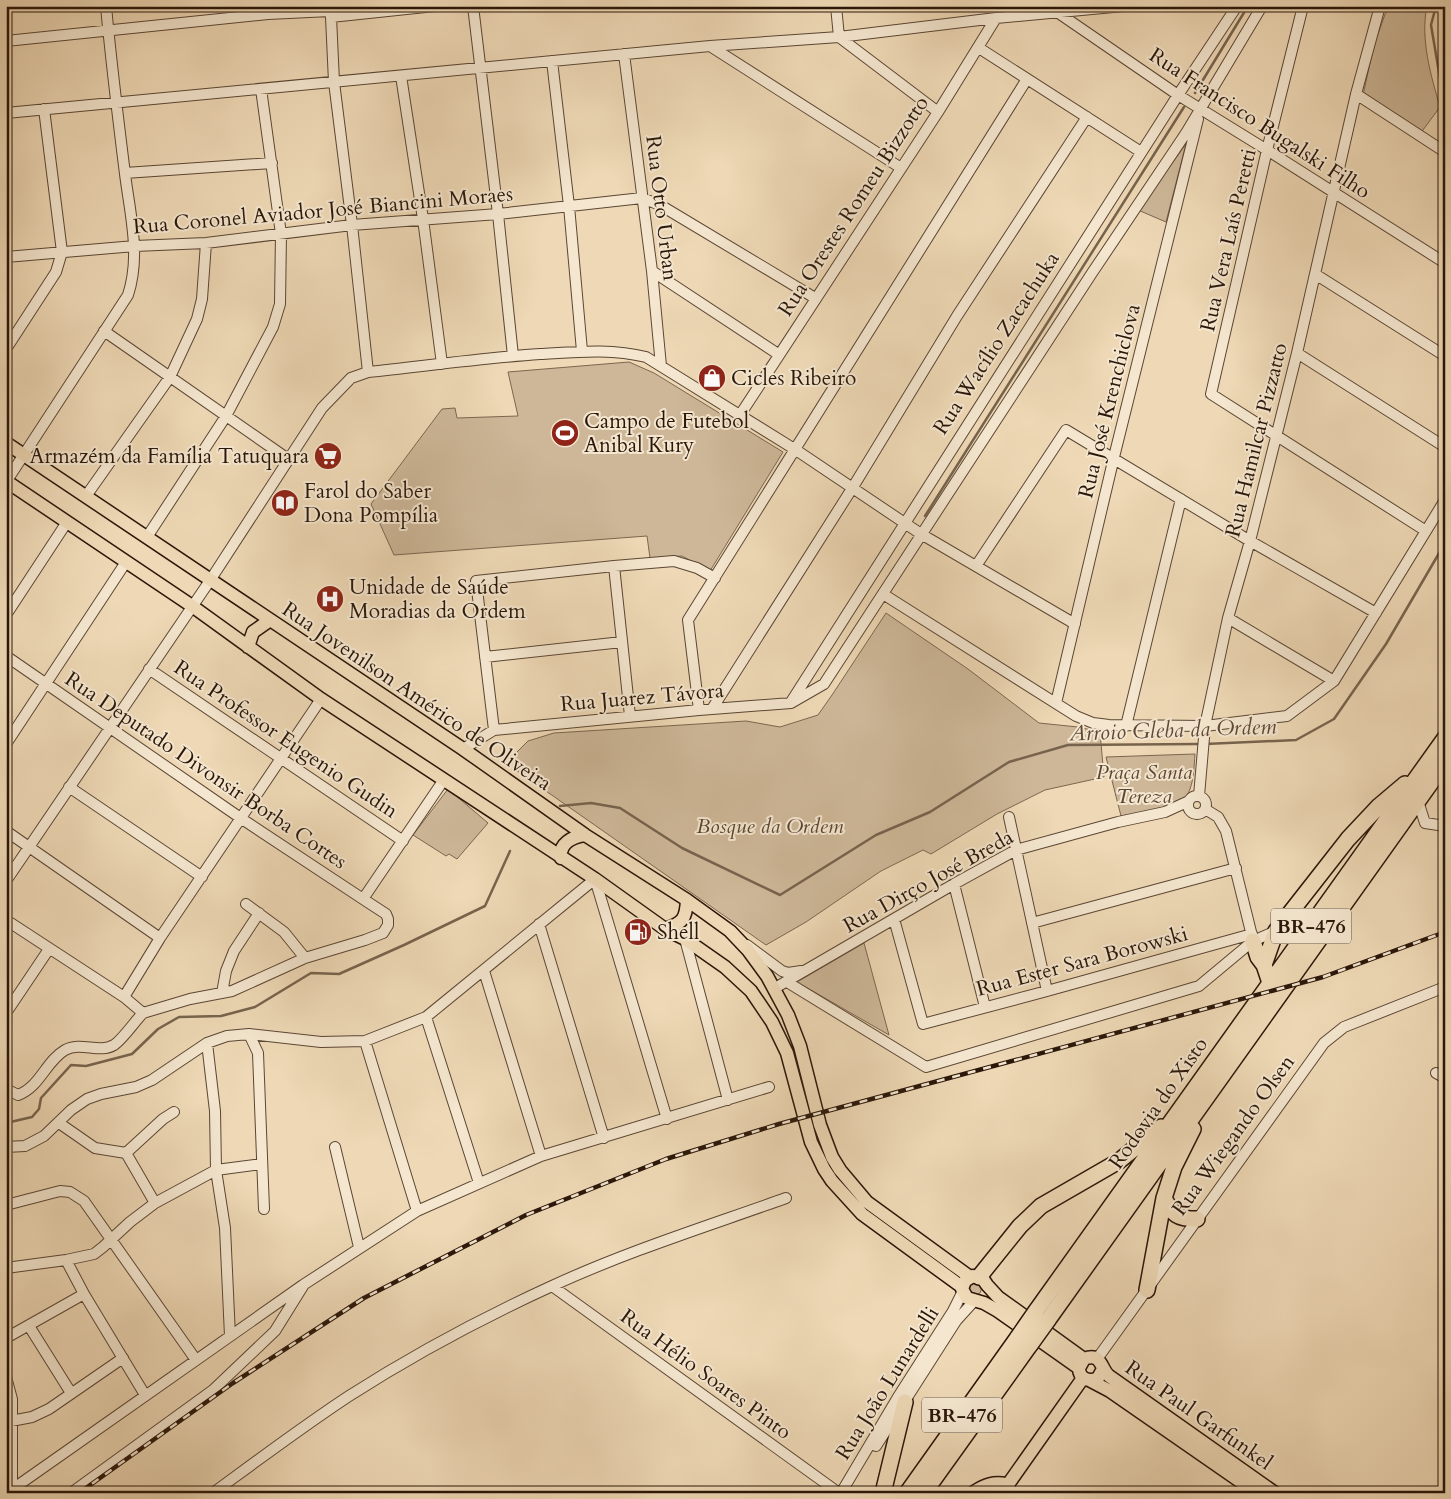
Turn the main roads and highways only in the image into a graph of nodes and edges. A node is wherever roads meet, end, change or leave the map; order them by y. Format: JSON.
{"nodes":[{"id":1,"x":6,"y":443,"type":"edge"},
{"id":2,"x":6,"y":481,"type":"edge"},
{"id":3,"x":270,"y":620,"type":"junction"},
{"id":4,"x":248,"y":647,"type":"junction"},
{"id":5,"x":1445,"y":738,"type":"edge"},
{"id":6,"x":1445,"y":763,"type":"edge"},
{"id":7,"x":1422,"y":771,"type":"junction"},
{"id":8,"x":585,"y":835,"type":"junction"},
{"id":9,"x":561,"y":858,"type":"junction"},
{"id":10,"x":687,"y":900,"type":"junction"},
{"id":11,"x":665,"y":929,"type":"junction"},
{"id":12,"x":730,"y":931,"type":"joint"},
{"id":13,"x":1252,"y":938,"type":"road end"},
{"id":14,"x":1264,"y":964,"type":"junction"},
{"id":15,"x":1270,"y":983,"type":"junction"},
{"id":16,"x":1212,"y":1089,"type":"junction"},
{"id":17,"x":1177,"y":1114,"type":"junction"},
{"id":18,"x":1164,"y":1198,"type":"junction"},
{"id":19,"x":1197,"y":1219,"type":"road end"},
{"id":20,"x":972,"y":1283,"type":"junction"},
{"id":21,"x":1147,"y":1290,"type":"road end"},
{"id":22,"x":975,"y":1300,"type":"junction"},
{"id":23,"x":1042,"y":1316,"type":"junction"},
{"id":24,"x":1024,"y":1341,"type":"junction"},
{"id":25,"x":1100,"y":1364,"type":"junction"},
{"id":26,"x":1084,"y":1371,"type":"junction"},
{"id":27,"x":901,"y":1399,"type":"road end"},
{"id":28,"x":1004,"y":1489,"type":"edge"},
{"id":29,"x":883,"y":1493,"type":"edge"},
{"id":30,"x":907,"y":1493,"type":"edge"},
{"id":31,"x":924,"y":1493,"type":"edge"},
{"id":32,"x":975,"y":1493,"type":"edge"},
{"id":33,"x":1258,"y":1493,"type":"edge"},
{"id":34,"x":1276,"y":1493,"type":"edge"}],
"edges":[{"from":1,"to":3,"type":"main road","name":"Rua Jovenilson Américo de Oliveira"},
{"from":2,"to":4,"type":"main road"},
{"from":3,"to":4,"type":"main road"},
{"from":3,"to":8,"type":"main road","name":"Rua Jovenilson Américo de Oliveira"},
{"from":4,"to":9,"type":"main road"},
{"from":5,"to":7,"type":"highway","name":"Rodovia do Xisto","number":"BR-476"},
{"from":6,"to":16,"type":"highway","name":"Rodovia do Xisto","number":"BR-476"},
{"from":7,"to":14,"type":"highway"},
{"from":7,"to":15,"type":"highway","name":"Rodovia do Xisto","number":"BR-476"},
{"from":8,"to":9,"type":"main road"},
{"from":8,"to":10,"type":"main road","name":"Rua Jovenilson Américo de Oliveira"},
{"from":9,"to":11,"type":"main road"},
{"from":10,"to":11,"type":"main road"},
{"from":10,"to":12,"type":"main road","name":"Rua Jovenilson Américo de Oliveira"},
{"from":11,"to":20,"type":"main road","name":"Rua Paul Garfunkel"},
{"from":12,"to":20,"type":"main road","name":"Rua Paul Garfunkel"},
{"from":13,"to":14,"type":"highway"},
{"from":14,"to":15,"type":"highway"},
{"from":15,"to":17,"type":"highway","name":"Rodovia do Xisto","number":"BR-476"},
{"from":16,"to":18,"type":"highway"},
{"from":16,"to":23,"type":"highway","name":"Rodovia do Xisto","number":"BR-476"},
{"from":17,"to":20,"type":"highway"},
{"from":17,"to":23,"type":"highway","name":"Rodovia do Xisto","number":"BR-476"},
{"from":18,"to":19,"type":"highway"},
{"from":18,"to":21,"type":"highway"},
{"from":20,"to":22,"type":"main road","name":"Rua Paul Garfunkel"},
{"from":20,"to":22,"type":"main road"},
{"from":20,"to":26,"type":"main road","name":"Rua Paul Garfunkel"},
{"from":22,"to":26,"type":"main road","name":"Rua Paul Garfunkel"},
{"from":23,"to":24,"type":"highway","name":"Rodovia do Xisto","number":"BR-476","bridge":true},
{"from":24,"to":30,"type":"highway","name":"Rodovia do Xisto","number":"BR-476"},
{"from":24,"to":31,"type":"highway","name":"Rodovia do Xisto","number":"BR-476"},
{"from":25,"to":26,"type":"main road"},
{"from":25,"to":26,"type":"main road"},
{"from":25,"to":34,"type":"main road","name":"Rua Paul Garfunkel"},
{"from":26,"to":28,"type":"main road"},
{"from":26,"to":33,"type":"main road","name":"Rua Paul Garfunkel"},
{"from":27,"to":29,"type":"highway"},
{"from":28,"to":32,"type":"highway"}]}
